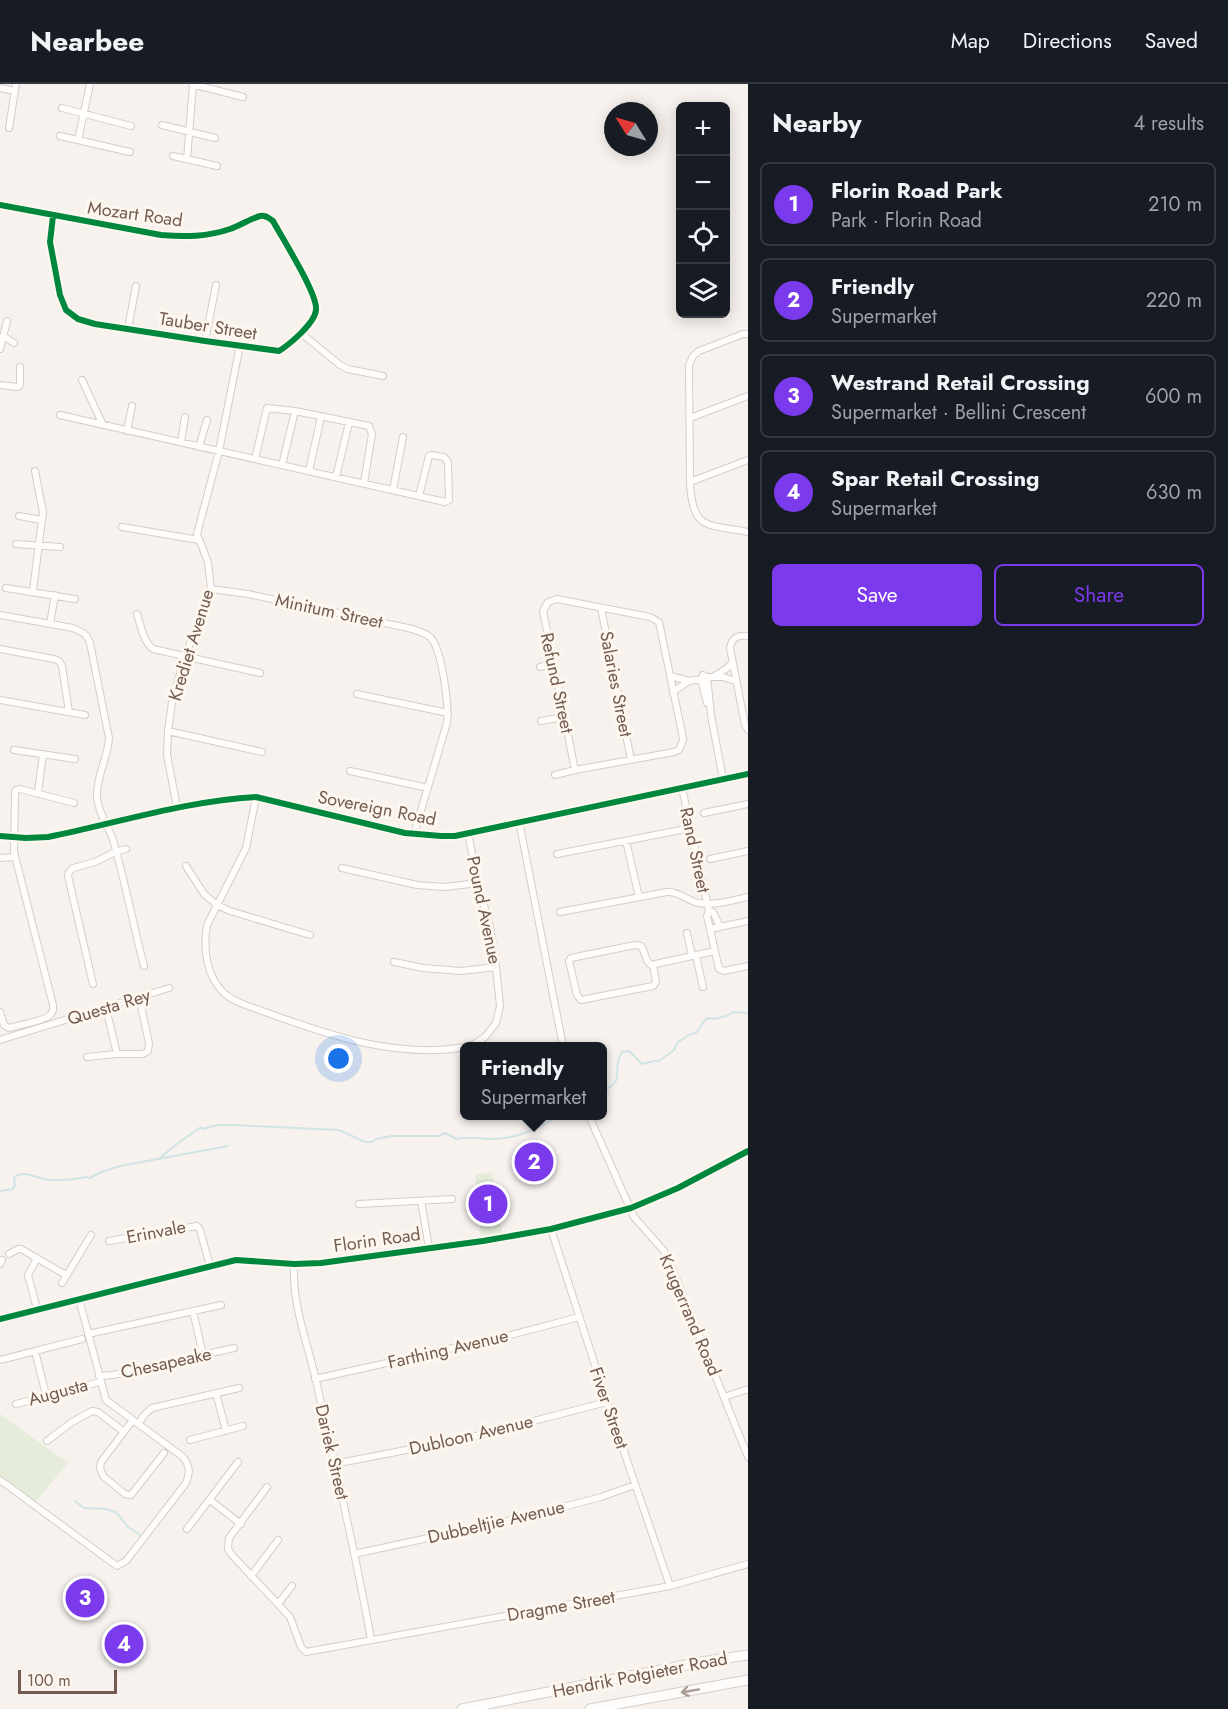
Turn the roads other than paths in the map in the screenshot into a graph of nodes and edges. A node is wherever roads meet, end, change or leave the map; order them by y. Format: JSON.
{"nodes":[{"id":1,"x":90,"y":84,"type":"edge"},
{"id":2,"x":192,"y":84,"type":"edge"},
{"id":3,"x":15,"y":87,"type":"edge"},
{"id":4,"x":0,"y":88,"type":"edge"},
{"id":5,"x":243,"y":97,"type":"dead end"},
{"id":6,"x":62,"y":108,"type":"dead end"},
{"id":7,"x":83,"y":114,"type":"junction"},
{"id":8,"x":162,"y":125,"type":"dead end"},
{"id":9,"x":131,"y":126,"type":"dead end"},
{"id":10,"x":9,"y":128,"type":"dead end"},
{"id":11,"x":190,"y":131,"type":"junction"},
{"id":12,"x":60,"y":136,"type":"dead end"},
{"id":13,"x":215,"y":138,"type":"dead end"},
{"id":14,"x":78,"y":140,"type":"junction"},
{"id":15,"x":130,"y":152,"type":"dead end"},
{"id":16,"x":173,"y":156,"type":"dead end"},
{"id":17,"x":187,"y":159,"type":"junction"},
{"id":18,"x":217,"y":166,"type":"dead end"},
{"id":19,"x":0,"y":205,"type":"edge"},
{"id":20,"x":53,"y":216,"type":"junction"},
{"id":21,"x":264,"y":216,"type":"joint"},
{"id":22,"x":216,"y":285,"type":"dead end"},
{"id":23,"x":136,"y":286,"type":"dead end"},
{"id":24,"x":7,"y":321,"type":"dead end"},
{"id":25,"x":128,"y":328,"type":"junction"},
{"id":26,"x":301,"y":333,"type":"junction"},
{"id":27,"x":748,"y":334,"type":"edge"},
{"id":28,"x":3,"y":336,"type":"junction"},
{"id":29,"x":205,"y":341,"type":"junction"},
{"id":30,"x":14,"y":343,"type":"dead end"},
{"id":31,"x":240,"y":345,"type":"junction"},
{"id":32,"x":0,"y":349,"type":"edge"},
{"id":33,"x":20,"y":366,"type":"dead end"},
{"id":34,"x":384,"y":376,"type":"dead end"},
{"id":35,"x":82,"y":380,"type":"dead end"},
{"id":36,"x":0,"y":385,"type":"edge"},
{"id":37,"x":748,"y":396,"type":"edge"},
{"id":38,"x":132,"y":406,"type":"dead end"},
{"id":39,"x":295,"y":411,"type":"junction"},
{"id":40,"x":60,"y":415,"type":"dead end"},
{"id":41,"x":185,"y":417,"type":"dead end"},
{"id":42,"x":321,"y":417,"type":"junction"},
{"id":43,"x":690,"y":418,"type":"junction"},
{"id":44,"x":207,"y":420,"type":"dead end"},
{"id":45,"x":349,"y":423,"type":"junction"},
{"id":46,"x":103,"y":425,"type":"junction"},
{"id":47,"x":128,"y":431,"type":"junction"},
{"id":48,"x":403,"y":437,"type":"dead end"},
{"id":49,"x":181,"y":442,"type":"junction"},
{"id":50,"x":199,"y":447,"type":"junction"},
{"id":51,"x":219,"y":451,"type":"junction"},
{"id":52,"x":255,"y":459,"type":"junction"},
{"id":53,"x":748,"y":460,"type":"edge"},
{"id":54,"x":282,"y":465,"type":"junction"},
{"id":55,"x":36,"y":471,"type":"dead end"},
{"id":56,"x":309,"y":471,"type":"junction"},
{"id":57,"x":336,"y":477,"type":"junction"},
{"id":58,"x":690,"y":482,"type":"junction"},
{"id":59,"x":364,"y":483,"type":"junction"},
{"id":60,"x":393,"y":490,"type":"junction"},
{"id":61,"x":419,"y":496,"type":"junction"},
{"id":62,"x":19,"y":516,"type":"dead end"},
{"id":63,"x":42,"y":520,"type":"junction"},
{"id":64,"x":122,"y":527,"type":"dead end"},
{"id":65,"x":748,"y":532,"type":"edge"},
{"id":66,"x":198,"y":540,"type":"junction"},
{"id":67,"x":16,"y":544,"type":"dead end"},
{"id":68,"x":40,"y":545,"type":"junction"},
{"id":69,"x":60,"y":547,"type":"dead end"},
{"id":70,"x":6,"y":588,"type":"dead end"},
{"id":71,"x":211,"y":589,"type":"junction"},
{"id":72,"x":33,"y":591,"type":"junction"},
{"id":73,"x":55,"y":596,"type":"junction"},
{"id":74,"x":75,"y":599,"type":"dead end"},
{"id":75,"x":601,"y":608,"type":"junction"},
{"id":76,"x":137,"y":614,"type":"dead end"},
{"id":77,"x":0,"y":615,"type":"edge"},
{"id":78,"x":50,"y":624,"type":"junction"},
{"id":79,"x":748,"y":636,"type":"edge"},
{"id":80,"x":0,"y":649,"type":"edge"},
{"id":81,"x":185,"y":656,"type":"junction"},
{"id":82,"x":732,"y":663,"type":"junction"},
{"id":83,"x":553,"y":664,"type":"junction"},
{"id":84,"x":540,"y":667,"type":"dead end"},
{"id":85,"x":260,"y":673,"type":"dead end"},
{"id":86,"x":670,"y":676,"type":"junction"},
{"id":87,"x":707,"y":677,"type":"junction"},
{"id":88,"x":690,"y":681,"type":"junction"},
{"id":89,"x":735,"y":681,"type":"junction"},
{"id":90,"x":673,"y":693,"type":"junction"},
{"id":91,"x":357,"y":694,"type":"dead end"},
{"id":92,"x":0,"y":700,"type":"edge"},
{"id":93,"x":69,"y":712,"type":"junction"},
{"id":94,"x":448,"y":713,"type":"junction"},
{"id":95,"x":85,"y":715,"type":"dead end"},
{"id":96,"x":564,"y":717,"type":"junction"},
{"id":97,"x":541,"y":721,"type":"dead end"},
{"id":98,"x":748,"y":730,"type":"edge"},
{"id":99,"x":168,"y":732,"type":"junction"},
{"id":100,"x":14,"y":750,"type":"dead end"},
{"id":101,"x":262,"y":753,"type":"dead end"},
{"id":102,"x":43,"y":754,"type":"junction"},
{"id":103,"x":75,"y":759,"type":"dead end"},
{"id":104,"x":631,"y":760,"type":"junction"},
{"id":105,"x":575,"y":770,"type":"junction"},
{"id":106,"x":350,"y":771,"type":"dead end"},
{"id":107,"x":748,"y":774,"type":"edge"},
{"id":108,"x":555,"y":775,"type":"dead end"},
{"id":109,"x":723,"y":779,"type":"junction"},
{"id":110,"x":428,"y":788,"type":"junction"},
{"id":111,"x":682,"y":788,"type":"junction"},
{"id":112,"x":38,"y":792,"type":"junction"},
{"id":113,"x":256,"y":797,"type":"junction"},
{"id":114,"x":74,"y":803,"type":"dead end"},
{"id":115,"x":748,"y":804,"type":"edge"},
{"id":116,"x":177,"y":807,"type":"junction"},
{"id":117,"x":704,"y":813,"type":"dead end"},
{"id":118,"x":519,"y":821,"type":"junction"},
{"id":119,"x":105,"y":824,"type":"junction"},
{"id":120,"x":681,"y":831,"type":"dead end"},
{"id":121,"x":468,"y":833,"type":"junction"},
{"id":122,"x":414,"y":834,"type":"junction"},
{"id":123,"x":0,"y":836,"type":"edge"},
{"id":124,"x":13,"y":837,"type":"junction"},
{"id":125,"x":626,"y":841,"type":"junction"},
{"id":126,"x":126,"y":849,"type":"dead end"},
{"id":127,"x":748,"y":851,"type":"edge"},
{"id":128,"x":115,"y":852,"type":"junction"},
{"id":129,"x":557,"y":854,"type":"dead end"},
{"id":130,"x":15,"y":857,"type":"junction"},
{"id":131,"x":0,"y":858,"type":"edge"},
{"id":132,"x":710,"y":859,"type":"dead end"},
{"id":133,"x":186,"y":866,"type":"dead end"},
{"id":134,"x":342,"y":868,"type":"dead end"},
{"id":135,"x":478,"y":883,"type":"junction"},
{"id":136,"x":639,"y":897,"type":"junction"},
{"id":137,"x":748,"y":897,"type":"edge"},
{"id":138,"x":217,"y":906,"type":"junction"},
{"id":139,"x":708,"y":908,"type":"junction"},
{"id":140,"x":561,"y":912,"type":"dead end"},
{"id":141,"x":748,"y":921,"type":"edge"},
{"id":142,"x":720,"y":927,"type":"junction"},
{"id":143,"x":710,"y":929,"type":"junction"},
{"id":144,"x":687,"y":933,"type":"dead end"},
{"id":145,"x":310,"y":935,"type":"dead end"},
{"id":146,"x":715,"y":951,"type":"junction"},
{"id":147,"x":694,"y":956,"type":"junction"},
{"id":148,"x":394,"y":962,"type":"dead end"},
{"id":149,"x":653,"y":965,"type":"junction"},
{"id":150,"x":144,"y":966,"type":"dead end"},
{"id":151,"x":748,"y":966,"type":"edge"},
{"id":152,"x":496,"y":967,"type":"junction"},
{"id":153,"x":93,"y":984,"type":"dead end"},
{"id":154,"x":703,"y":987,"type":"dead end"},
{"id":155,"x":169,"y":988,"type":"dead end"},
{"id":156,"x":139,"y":997,"type":"junction"},
{"id":157,"x":106,"y":1008,"type":"junction"},
{"id":158,"x":0,"y":1012,"type":"edge"},
{"id":159,"x":0,"y":1040,"type":"edge"},
{"id":160,"x":477,"y":1042,"type":"edge"},
{"id":161,"x":562,"y":1042,"type":"edge"},
{"id":162,"x":460,"y":1048,"type":"edge"},
{"id":163,"x":117,"y":1054,"type":"junction"},
{"id":164,"x":87,"y":1057,"type":"dead end"},
{"id":165,"x":591,"y":1120,"type":"edge"},
{"id":166,"x":748,"y":1151,"type":"edge"},
{"id":167,"x":452,"y":1199,"type":"dead end"},
{"id":168,"x":422,"y":1201,"type":"junction"},
{"id":169,"x":359,"y":1204,"type":"dead end"},
{"id":170,"x":631,"y":1208,"type":"junction"},
{"id":171,"x":551,"y":1229,"type":"junction"},
{"id":172,"x":91,"y":1235,"type":"dead end"},
{"id":173,"x":109,"y":1241,"type":"dead end"},
{"id":174,"x":429,"y":1248,"type":"junction"},
{"id":175,"x":9,"y":1254,"type":"dead end"},
{"id":176,"x":37,"y":1258,"type":"junction"},
{"id":177,"x":294,"y":1264,"type":"junction"},
{"id":178,"x":210,"y":1266,"type":"junction"},
{"id":179,"x":66,"y":1275,"type":"junction"},
{"id":180,"x":62,"y":1283,"type":"dead end"},
{"id":181,"x":79,"y":1299,"type":"junction"},
{"id":182,"x":221,"y":1305,"type":"dead end"},
{"id":183,"x":37,"y":1309,"type":"junction"},
{"id":184,"x":193,"y":1311,"type":"junction"},
{"id":185,"x":579,"y":1317,"type":"junction"},
{"id":186,"x":0,"y":1319,"type":"edge"},
{"id":187,"x":88,"y":1334,"type":"junction"},
{"id":188,"x":82,"y":1339,"type":"dead end"},
{"id":189,"x":234,"y":1348,"type":"dead end"},
{"id":190,"x":35,"y":1351,"type":"junction"},
{"id":191,"x":203,"y":1355,"type":"junction"},
{"id":192,"x":0,"y":1360,"type":"edge"},
{"id":193,"x":99,"y":1379,"type":"junction"},
{"id":194,"x":315,"y":1379,"type":"junction"},
{"id":195,"x":239,"y":1388,"type":"dead end"},
{"id":196,"x":748,"y":1389,"type":"edge"},
{"id":197,"x":216,"y":1393,"type":"junction"},
{"id":198,"x":46,"y":1395,"type":"junction"},
{"id":199,"x":724,"y":1397,"type":"junction"},
{"id":200,"x":607,"y":1402,"type":"junction"},
{"id":201,"x":16,"y":1404,"type":"dead end"},
{"id":202,"x":135,"y":1422,"type":"junction"},
{"id":203,"x":243,"y":1426,"type":"dead end"},
{"id":204,"x":226,"y":1431,"type":"junction"},
{"id":205,"x":124,"y":1432,"type":"junction"},
{"id":206,"x":190,"y":1440,"type":"dead end"},
{"id":207,"x":47,"y":1441,"type":"dead end"},
{"id":208,"x":164,"y":1453,"type":"dead end"},
{"id":209,"x":748,"y":1457,"type":"edge"},
{"id":210,"x":237,"y":1462,"type":"dead end"},
{"id":211,"x":334,"y":1464,"type":"junction"},
{"id":212,"x":0,"y":1480,"type":"edge"},
{"id":213,"x":635,"y":1485,"type":"junction"},
{"id":214,"x":267,"y":1487,"type":"dead end"},
{"id":215,"x":210,"y":1500,"type":"junction"},
{"id":216,"x":241,"y":1524,"type":"junction"},
{"id":217,"x":187,"y":1529,"type":"dead end"},
{"id":218,"x":279,"y":1540,"type":"dead end"},
{"id":219,"x":354,"y":1554,"type":"junction"},
{"id":220,"x":748,"y":1564,"type":"edge"},
{"id":221,"x":251,"y":1576,"type":"junction"},
{"id":222,"x":292,"y":1586,"type":"dead end"},
{"id":223,"x":670,"y":1586,"type":"junction"},
{"id":224,"x":278,"y":1604,"type":"junction"},
{"id":225,"x":372,"y":1640,"type":"junction"},
{"id":226,"x":748,"y":1655,"type":"edge"},
{"id":227,"x":748,"y":1680,"type":"edge"},
{"id":228,"x":462,"y":1709,"type":"edge"},
{"id":229,"x":590,"y":1709,"type":"edge"}],
"edges":[{"from":1,"to":7,"type":"street"},
{"from":2,"to":5,"type":"street"},
{"from":2,"to":11,"type":"street"},
{"from":3,"to":4,"type":"street"},
{"from":3,"to":10,"type":"street"},
{"from":6,"to":7,"type":"street"},
{"from":7,"to":9,"type":"street"},
{"from":7,"to":14,"type":"street"},
{"from":8,"to":11,"type":"street"},
{"from":11,"to":13,"type":"street"},
{"from":11,"to":17,"type":"street"},
{"from":12,"to":14,"type":"street"},
{"from":14,"to":15,"type":"street"},
{"from":16,"to":17,"type":"street"},
{"from":17,"to":18,"type":"street"},
{"from":19,"to":20,"type":"street","name":"Mozart Road"},
{"from":20,"to":21,"type":"street","name":"Mozart Road"},
{"from":20,"to":25,"type":"street","name":"Tauber Street"},
{"from":21,"to":26,"type":"street","name":"Tauber Street"},
{"from":22,"to":29,"type":"street"},
{"from":23,"to":25,"type":"street"},
{"from":24,"to":28,"type":"street"},
{"from":25,"to":29,"type":"street","name":"Tauber Street"},
{"from":26,"to":31,"type":"street","name":"Tauber Street"},
{"from":26,"to":34,"type":"street"},
{"from":27,"to":43,"type":"street"},
{"from":28,"to":30,"type":"street"},
{"from":28,"to":32,"type":"street"},
{"from":29,"to":31,"type":"street","name":"Tauber Street"},
{"from":31,"to":51,"type":"street","name":"Krediet Avenue"},
{"from":33,"to":36,"type":"street"},
{"from":35,"to":46,"type":"street"},
{"from":37,"to":43,"type":"street"},
{"from":38,"to":47,"type":"street"},
{"from":39,"to":42,"type":"street"},
{"from":39,"to":52,"type":"street"},
{"from":39,"to":54,"type":"street"},
{"from":40,"to":46,"type":"street"},
{"from":41,"to":49,"type":"street"},
{"from":42,"to":45,"type":"street"},
{"from":42,"to":56,"type":"street"},
{"from":43,"to":58,"type":"street"},
{"from":44,"to":50,"type":"street"},
{"from":45,"to":57,"type":"street"},
{"from":45,"to":59,"type":"street"},
{"from":46,"to":47,"type":"street"},
{"from":47,"to":49,"type":"street"},
{"from":48,"to":60,"type":"street"},
{"from":49,"to":50,"type":"street"},
{"from":50,"to":51,"type":"street"},
{"from":51,"to":52,"type":"street"},
{"from":51,"to":66,"type":"street","name":"Krediet Avenue"},
{"from":52,"to":54,"type":"street"},
{"from":53,"to":58,"type":"street"},
{"from":54,"to":56,"type":"street"},
{"from":55,"to":63,"type":"street"},
{"from":56,"to":57,"type":"street"},
{"from":57,"to":59,"type":"street"},
{"from":58,"to":65,"type":"street"},
{"from":59,"to":60,"type":"street"},
{"from":60,"to":61,"type":"street"},
{"from":61,"to":61,"type":"street"},
{"from":62,"to":63,"type":"street"},
{"from":63,"to":68,"type":"street"},
{"from":64,"to":66,"type":"street"},
{"from":66,"to":71,"type":"street","name":"Krediet Avenue"},
{"from":67,"to":68,"type":"street"},
{"from":68,"to":69,"type":"street"},
{"from":68,"to":72,"type":"street"},
{"from":70,"to":72,"type":"street"},
{"from":71,"to":81,"type":"street","name":"Krediet Avenue"},
{"from":71,"to":94,"type":"street","name":"Minitum Street"},
{"from":72,"to":73,"type":"street"},
{"from":73,"to":74,"type":"street"},
{"from":73,"to":78,"type":"street"},
{"from":75,"to":83,"type":"street","name":"Refund Street"},
{"from":75,"to":86,"type":"street","name":"Refund Street"},
{"from":75,"to":104,"type":"street","name":"Salaries Street"},
{"from":76,"to":81,"type":"street"},
{"from":77,"to":78,"type":"street"},
{"from":78,"to":119,"type":"street"},
{"from":79,"to":82,"type":"street"},
{"from":80,"to":93,"type":"street"},
{"from":81,"to":85,"type":"street"},
{"from":81,"to":99,"type":"street","name":"Krediet Avenue"},
{"from":82,"to":87,"type":"street"},
{"from":82,"to":89,"type":"street"},
{"from":83,"to":84,"type":"street"},
{"from":83,"to":96,"type":"street","name":"Refund Street"},
{"from":86,"to":88,"type":"street"},
{"from":86,"to":90,"type":"street","name":"Refund Street"},
{"from":87,"to":88,"type":"street"},
{"from":87,"to":89,"type":"street"},
{"from":87,"to":109,"type":"street"},
{"from":88,"to":90,"type":"street"},
{"from":89,"to":98,"type":"street"},
{"from":90,"to":104,"type":"street","name":"Refund Street"},
{"from":91,"to":94,"type":"street"},
{"from":92,"to":93,"type":"street"},
{"from":93,"to":95,"type":"street"},
{"from":94,"to":110,"type":"street"},
{"from":96,"to":97,"type":"street"},
{"from":96,"to":105,"type":"street","name":"Refund Street"},
{"from":99,"to":101,"type":"street"},
{"from":99,"to":116,"type":"street","name":"Krediet Avenue"},
{"from":100,"to":102,"type":"street"},
{"from":102,"to":103,"type":"street"},
{"from":102,"to":112,"type":"street"},
{"from":104,"to":105,"type":"street","name":"Refund Street"},
{"from":105,"to":108,"type":"street"},
{"from":106,"to":110,"type":"street"},
{"from":107,"to":109,"type":"street","name":"Sovereign Road"},
{"from":109,"to":111,"type":"street","name":"Sovereign Road"},
{"from":110,"to":122,"type":"street"},
{"from":111,"to":118,"type":"street","name":"Sovereign Road"},
{"from":111,"to":139,"type":"street","name":"Rand Street"},
{"from":112,"to":114,"type":"street"},
{"from":112,"to":124,"type":"street"},
{"from":113,"to":116,"type":"street","name":"Sovereign Road"},
{"from":113,"to":122,"type":"street","name":"Sovereign Road"},
{"from":113,"to":138,"type":"street"},
{"from":115,"to":117,"type":"street"},
{"from":116,"to":119,"type":"street","name":"Sovereign Road"},
{"from":118,"to":121,"type":"street","name":"Sovereign Road"},
{"from":118,"to":161,"type":"street"},
{"from":119,"to":124,"type":"street","name":"Sovereign Road"},
{"from":119,"to":128,"type":"street"},
{"from":120,"to":125,"type":"street"},
{"from":121,"to":122,"type":"street","name":"Sovereign Road"},
{"from":121,"to":135,"type":"street","name":"Pound Avenue"},
{"from":123,"to":124,"type":"street","name":"Sovereign Road"},
{"from":124,"to":130,"type":"street"},
{"from":125,"to":129,"type":"street"},
{"from":125,"to":136,"type":"street"},
{"from":126,"to":128,"type":"street"},
{"from":127,"to":132,"type":"street"},
{"from":128,"to":150,"type":"street"},
{"from":128,"to":153,"type":"street"},
{"from":130,"to":131,"type":"street"},
{"from":130,"to":158,"type":"street"},
{"from":133,"to":138,"type":"street"},
{"from":134,"to":135,"type":"street"},
{"from":135,"to":152,"type":"street","name":"Pound Avenue"},
{"from":136,"to":139,"type":"street"},
{"from":136,"to":140,"type":"street"},
{"from":137,"to":139,"type":"street"},
{"from":138,"to":145,"type":"street"},
{"from":138,"to":162,"type":"street"},
{"from":139,"to":142,"type":"street"},
{"from":139,"to":143,"type":"street"},
{"from":141,"to":142,"type":"street"},
{"from":142,"to":143,"type":"street"},
{"from":143,"to":146,"type":"street"},
{"from":144,"to":147,"type":"street"},
{"from":146,"to":147,"type":"street"},
{"from":146,"to":151,"type":"street"},
{"from":147,"to":149,"type":"street"},
{"from":147,"to":154,"type":"street"},
{"from":148,"to":152,"type":"street"},
{"from":149,"to":149,"type":"street"},
{"from":152,"to":160,"type":"street","name":"Pound Avenue"},
{"from":155,"to":156,"type":"street","name":"Questa Rey"},
{"from":156,"to":157,"type":"street","name":"Questa Rey"},
{"from":156,"to":163,"type":"street"},
{"from":157,"to":159,"type":"street","name":"Questa Rey"},
{"from":157,"to":163,"type":"street"},
{"from":163,"to":164,"type":"street"},
{"from":165,"to":170,"type":"street","name":"Krugerrand Road"},
{"from":166,"to":170,"type":"street","name":"Florin Road"},
{"from":167,"to":168,"type":"street"},
{"from":168,"to":169,"type":"street"},
{"from":168,"to":174,"type":"street"},
{"from":170,"to":171,"type":"street","name":"Florin Road"},
{"from":170,"to":199,"type":"street","name":"Krugerrand Road"},
{"from":171,"to":174,"type":"street","name":"Florin Road"},
{"from":171,"to":185,"type":"street","name":"Fiver Street"},
{"from":172,"to":179,"type":"street"},
{"from":173,"to":178,"type":"street","name":"Erinvale"},
{"from":174,"to":177,"type":"street","name":"Florin Road"},
{"from":175,"to":176,"type":"street"},
{"from":176,"to":179,"type":"street"},
{"from":176,"to":183,"type":"street"},
{"from":177,"to":178,"type":"street","name":"Florin Road"},
{"from":177,"to":194,"type":"street","name":"Dariek Street"},
{"from":178,"to":181,"type":"street","name":"Florin Road"},
{"from":179,"to":180,"type":"street"},
{"from":181,"to":183,"type":"street","name":"Florin Road"},
{"from":181,"to":187,"type":"street"},
{"from":182,"to":184,"type":"street"},
{"from":183,"to":186,"type":"street","name":"Florin Road"},
{"from":184,"to":187,"type":"street"},
{"from":184,"to":191,"type":"street"},
{"from":185,"to":194,"type":"street","name":"Farthing Avenue"},
{"from":185,"to":200,"type":"street","name":"Fiver Street"},
{"from":187,"to":193,"type":"street"},
{"from":188,"to":190,"type":"street"},
{"from":189,"to":191,"type":"street","name":"Chesapeake"},
{"from":190,"to":192,"type":"street"},
{"from":190,"to":198,"type":"street"},
{"from":191,"to":193,"type":"street","name":"Chesapeake"},
{"from":193,"to":198,"type":"street","name":"Augusta"},
{"from":193,"to":202,"type":"street"},
{"from":194,"to":211,"type":"street","name":"Dariek Street"},
{"from":195,"to":197,"type":"street"},
{"from":196,"to":199,"type":"street"},
{"from":197,"to":202,"type":"street"},
{"from":197,"to":204,"type":"street"},
{"from":198,"to":201,"type":"street","name":"Augusta"},
{"from":199,"to":209,"type":"street","name":"Krugerrand Road"},
{"from":200,"to":211,"type":"street","name":"Dubloon Avenue"},
{"from":200,"to":213,"type":"street","name":"Fiver Street"},
{"from":202,"to":205,"type":"street"},
{"from":202,"to":212,"type":"street"},
{"from":203,"to":204,"type":"street"},
{"from":204,"to":206,"type":"street"},
{"from":205,"to":207,"type":"street"},
{"from":205,"to":208,"type":"street"},
{"from":210,"to":215,"type":"street"},
{"from":211,"to":219,"type":"street","name":"Dariek Street"},
{"from":213,"to":219,"type":"street","name":"Dubbeltjie Avenue"},
{"from":213,"to":223,"type":"street","name":"Fiver Street"},
{"from":214,"to":216,"type":"street"},
{"from":215,"to":216,"type":"street"},
{"from":215,"to":217,"type":"street"},
{"from":216,"to":221,"type":"street"},
{"from":218,"to":221,"type":"street"},
{"from":219,"to":225,"type":"street","name":"Dariek Street"},
{"from":220,"to":223,"type":"street","name":"Dragme Street"},
{"from":221,"to":224,"type":"street"},
{"from":222,"to":224,"type":"street"},
{"from":223,"to":225,"type":"street","name":"Dragme Street"},
{"from":224,"to":225,"type":"street","name":"Dragme Street"},
{"from":226,"to":228,"type":"main road","name":"Hendrik Potgieter Road"},
{"from":227,"to":229,"type":"main road","name":"Hendrik Potgieter Road","one_way":true}]}
